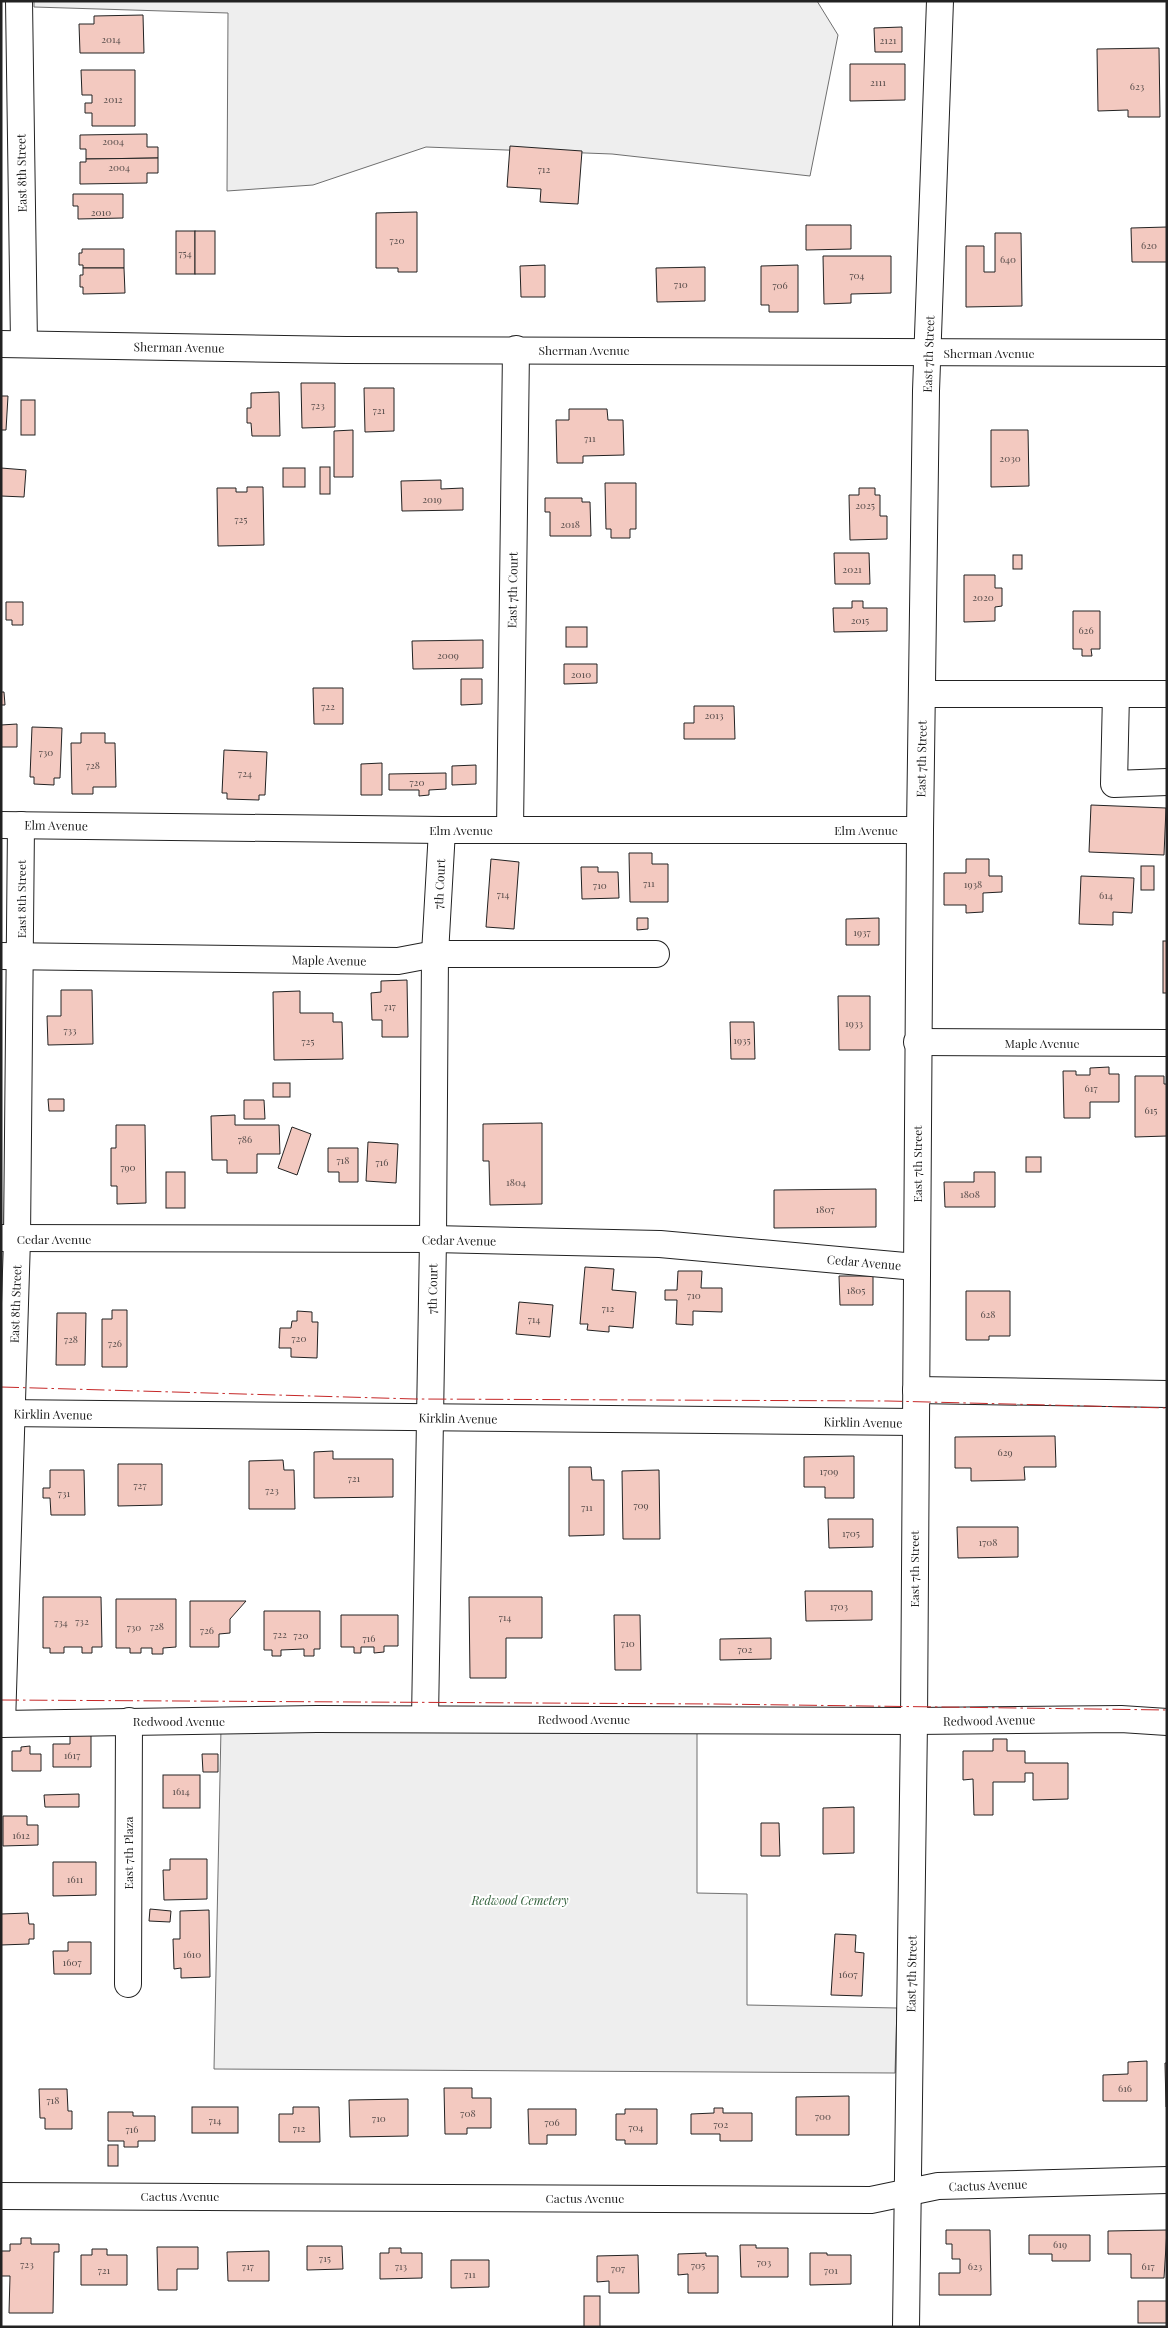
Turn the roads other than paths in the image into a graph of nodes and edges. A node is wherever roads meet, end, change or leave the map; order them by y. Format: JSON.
{"nodes":[{"id":1,"x":19,"y":1,"type":"edge"},
{"id":2,"x":940,"y":1,"type":"edge"},
{"id":3,"x":12,"y":344,"type":"edge"},
{"id":4,"x":516,"y":349,"type":"junction"},
{"id":5,"x":928,"y":352,"type":"junction"},
{"id":6,"x":1167,"y":354,"type":"edge"},
{"id":7,"x":922,"y":694,"type":"junction"},
{"id":8,"x":1116,"y":694,"type":"junction"},
{"id":9,"x":1167,"y":694,"type":"edge"},
{"id":10,"x":1167,"y":782,"type":"edge"},
{"id":11,"x":11,"y":825,"type":"edge"},
{"id":12,"x":442,"y":830,"type":"junction"},
{"id":13,"x":510,"y":830,"type":"junction"},
{"id":14,"x":920,"y":830,"type":"junction"},
{"id":15,"x":435,"y":954,"type":"junction"},
{"id":16,"x":656,"y":954,"type":"dead end"},
{"id":17,"x":11,"y":956,"type":"edge"},
{"id":18,"x":917,"y":1042,"type":"junction"},
{"id":19,"x":1167,"y":1043,"type":"edge"},
{"id":20,"x":9,"y":1239,"type":"edge"},
{"id":21,"x":433,"y":1239,"type":"junction"},
{"id":22,"x":916,"y":1267,"type":"junction"},
{"id":23,"x":916,"y":1390,"type":"junction"},
{"id":24,"x":1167,"y":1394,"type":"edge"},
{"id":25,"x":7,"y":1413,"type":"edge"},
{"id":26,"x":430,"y":1418,"type":"junction"},
{"id":27,"x":914,"y":1422,"type":"junction"},
{"id":28,"x":425,"y":1719,"type":"junction"},
{"id":29,"x":129,"y":1721,"type":"junction"},
{"id":30,"x":914,"y":1721,"type":"junction"},
{"id":31,"x":1167,"y":1722,"type":"edge"},
{"id":32,"x":1,"y":1724,"type":"edge"},
{"id":33,"x":128,"y":1984,"type":"dead end"},
{"id":34,"x":1167,"y":2180,"type":"edge"},
{"id":35,"x":908,"y":2194,"type":"junction"},
{"id":36,"x":1,"y":2196,"type":"edge"},
{"id":37,"x":906,"y":2327,"type":"edge"}],
"edges":[{"from":1,"to":3,"type":"street","name":"East 8th Street"},
{"from":2,"to":5,"type":"street","name":"East 7th Street"},
{"from":3,"to":4,"type":"street","name":"Sherman Avenue"},
{"from":4,"to":5,"type":"street","name":"Sherman Avenue"},
{"from":4,"to":13,"type":"street","name":"East 7th Court"},
{"from":5,"to":6,"type":"street","name":"Sherman Avenue"},
{"from":5,"to":7,"type":"street","name":"East 7th Street"},
{"from":7,"to":8,"type":"street"},
{"from":7,"to":14,"type":"street","name":"East 7th Street"},
{"from":8,"to":9,"type":"street"},
{"from":8,"to":10,"type":"street"},
{"from":11,"to":12,"type":"street","name":"Elm Avenue"},
{"from":11,"to":17,"type":"street","name":"East 8th Street"},
{"from":12,"to":13,"type":"street","name":"Elm Avenue"},
{"from":12,"to":15,"type":"street","name":"7th Court"},
{"from":13,"to":14,"type":"street","name":"Elm Avenue"},
{"from":14,"to":18,"type":"street","name":"East 7th Street"},
{"from":15,"to":16,"type":"street","name":"Maple Avenue"},
{"from":15,"to":17,"type":"street","name":"Maple Avenue"},
{"from":15,"to":21,"type":"street","name":"7th Court"},
{"from":17,"to":20,"type":"street","name":"East 8th Street"},
{"from":18,"to":19,"type":"street","name":"Maple Avenue"},
{"from":18,"to":22,"type":"street","name":"East 7th Street"},
{"from":20,"to":21,"type":"street","name":"Cedar Avenue"},
{"from":20,"to":25,"type":"street","name":"East 8th Street"},
{"from":21,"to":22,"type":"street","name":"Cedar Avenue"},
{"from":21,"to":26,"type":"street","name":"7th Court"},
{"from":22,"to":23,"type":"street","name":"East 7th Street"},
{"from":23,"to":24,"type":"street"},
{"from":23,"to":27,"type":"street","name":"East 7th Street"},
{"from":25,"to":26,"type":"street","name":"Kirklin Avenue"},
{"from":25,"to":32,"type":"street","name":"East 8th Street"},
{"from":26,"to":27,"type":"street","name":"Kirklin Avenue"},
{"from":26,"to":28,"type":"street","name":"7th Court"},
{"from":27,"to":30,"type":"street","name":"East 7th Street"},
{"from":28,"to":29,"type":"street","name":"Redwood Avenue"},
{"from":28,"to":30,"type":"street","name":"Redwood Avenue"},
{"from":29,"to":32,"type":"street","name":"Redwood Avenue"},
{"from":29,"to":33,"type":"street","name":"East 7th Plaza"},
{"from":30,"to":31,"type":"street","name":"Redwood Avenue"},
{"from":30,"to":35,"type":"street","name":"East 7th Street"},
{"from":34,"to":35,"type":"street","name":"Cactus Avenue"},
{"from":35,"to":36,"type":"street","name":"Cactus Avenue"},
{"from":35,"to":37,"type":"street","name":"East 7th Street"}]}
